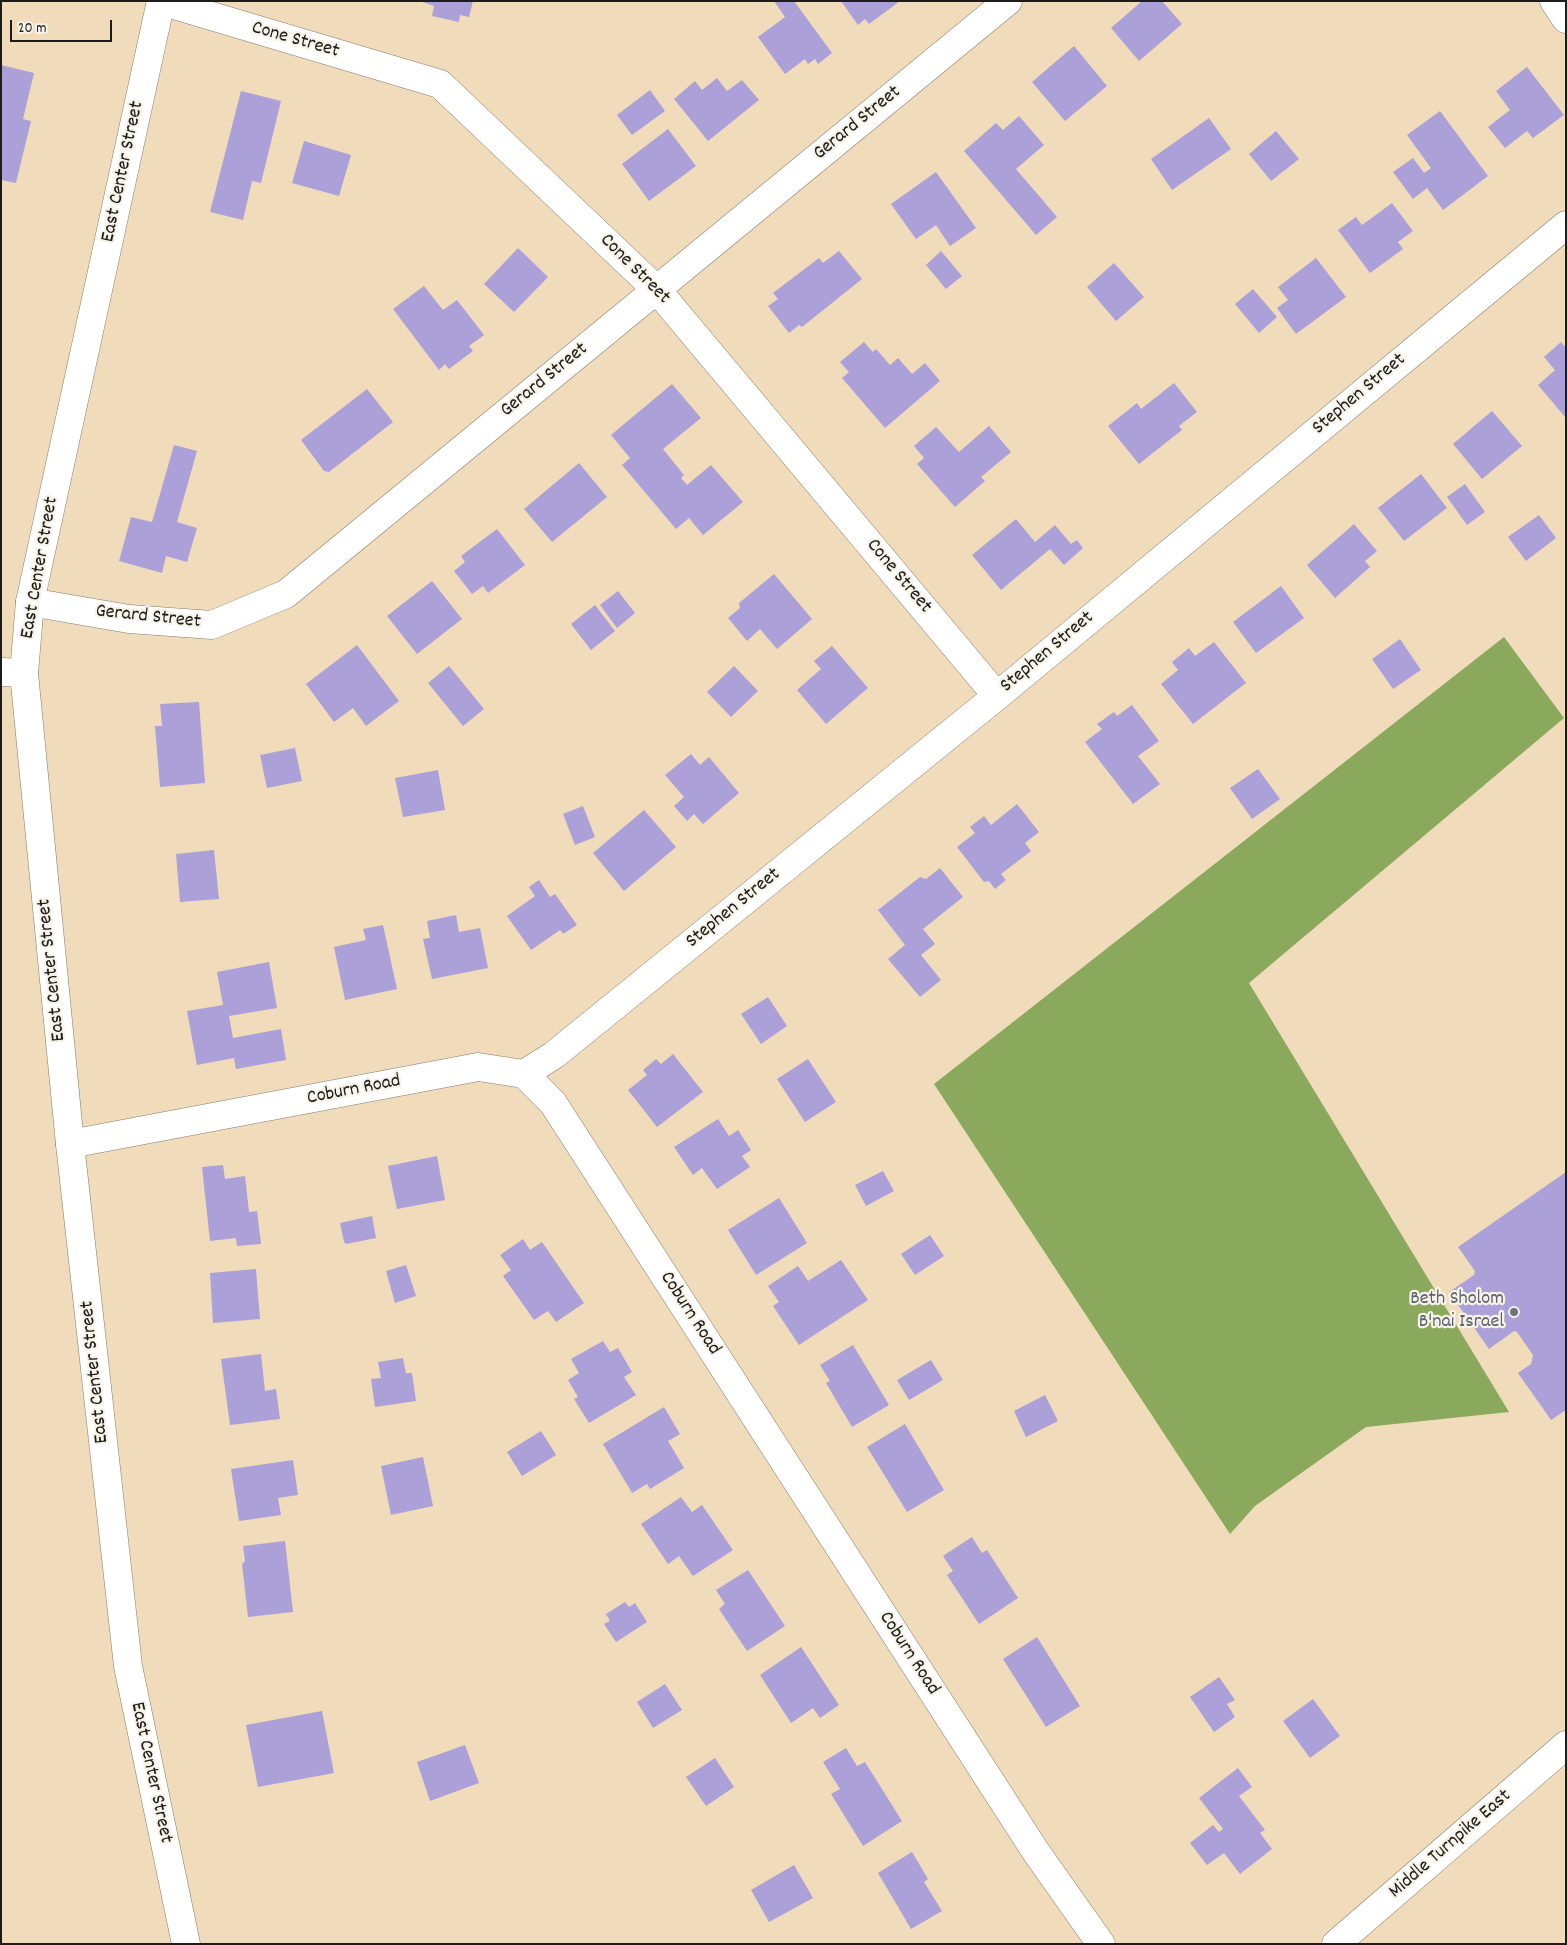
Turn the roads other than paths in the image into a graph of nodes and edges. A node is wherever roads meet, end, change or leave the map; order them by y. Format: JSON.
{"nodes":[{"id":1,"x":161,"y":1,"type":"edge"},
{"id":2,"x":1008,"y":1,"type":"edge"},
{"id":3,"x":1554,"y":1,"type":"edge"},
{"id":4,"x":1566,"y":19,"type":"edge"},
{"id":5,"x":1566,"y":225,"type":"edge"},
{"id":6,"x":657,"y":290,"type":"junction"},
{"id":7,"x":30,"y":602,"type":"junction"},
{"id":8,"x":12,"y":672,"type":"edge"},
{"id":9,"x":997,"y":696,"type":"junction"},
{"id":10,"x":524,"y":1074,"type":"junction"},
{"id":11,"x":70,"y":1144,"type":"junction"},
{"id":12,"x":1566,"y":1745,"type":"edge"},
{"id":13,"x":186,"y":1944,"type":"edge"},
{"id":14,"x":1102,"y":1944,"type":"edge"},
{"id":15,"x":1336,"y":1944,"type":"edge"}],
"edges":[{"from":1,"to":6,"type":"street","name":"Cone Street"},
{"from":1,"to":7,"type":"street","name":"East Center Street"},
{"from":2,"to":6,"type":"street","name":"Gerard Street"},
{"from":3,"to":4,"type":"street"},
{"from":5,"to":9,"type":"street","name":"Stephen Street"},
{"from":6,"to":7,"type":"street","name":"Gerard Street"},
{"from":6,"to":9,"type":"street","name":"Cone Street"},
{"from":7,"to":8,"type":"street","name":"East Center Street"},
{"from":8,"to":11,"type":"street","name":"East Center Street"},
{"from":9,"to":10,"type":"street","name":"Stephen Street"},
{"from":10,"to":11,"type":"street","name":"Coburn Road"},
{"from":10,"to":14,"type":"street","name":"Coburn Road"},
{"from":11,"to":13,"type":"street","name":"East Center Street"},
{"from":12,"to":15,"type":"street","name":"Middle Turnpike East"}]}
